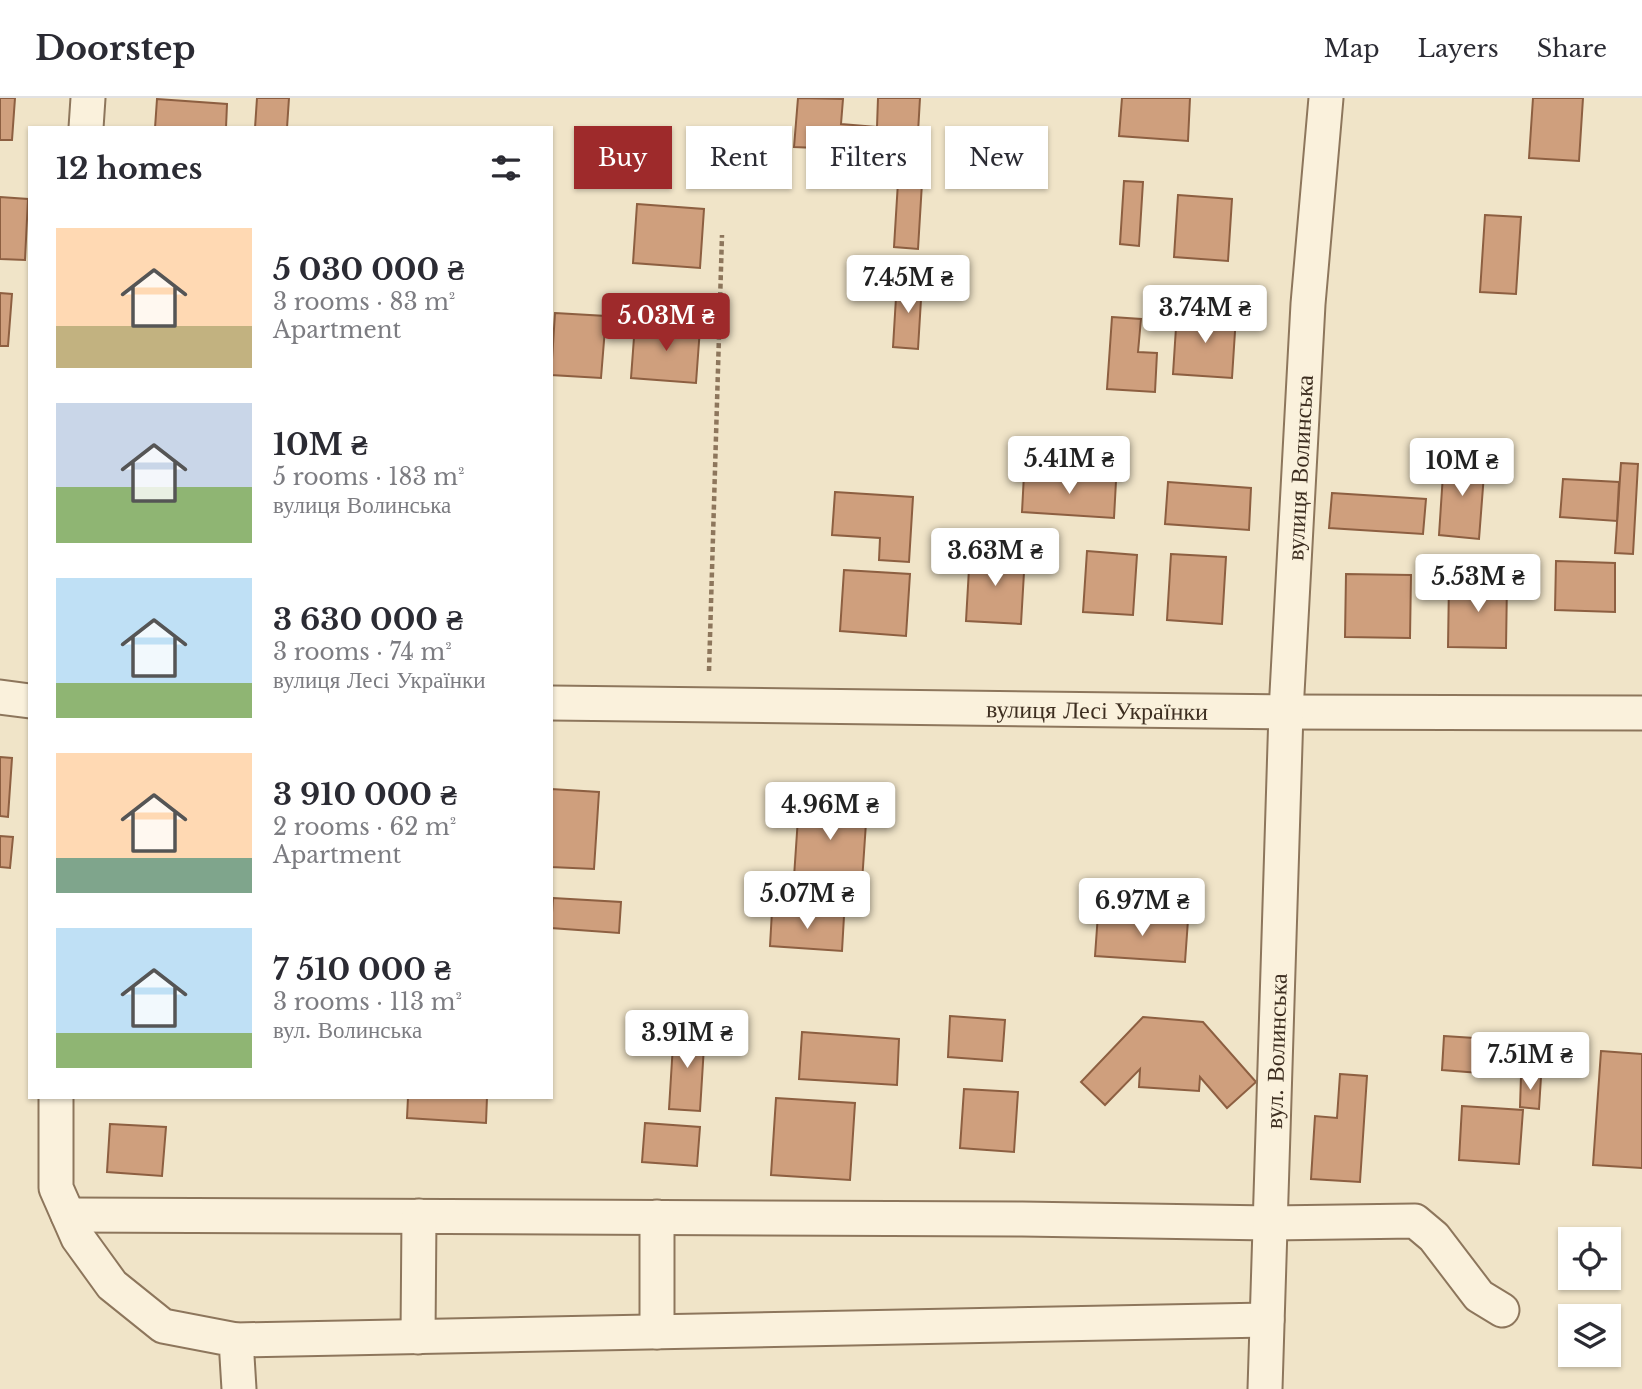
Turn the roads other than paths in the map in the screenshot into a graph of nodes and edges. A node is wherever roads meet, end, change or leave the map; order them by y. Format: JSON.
{"nodes":[{"id":1,"x":88,"y":98,"type":"edge"},
{"id":2,"x":1326,"y":98,"type":"edge"},
{"id":3,"x":86,"y":126,"type":"edge"},
{"id":4,"x":0,"y":697,"type":"edge"},
{"id":5,"x":28,"y":701,"type":"edge"},
{"id":6,"x":553,"y":703,"type":"edge"},
{"id":7,"x":1286,"y":712,"type":"junction"},
{"id":8,"x":1642,"y":713,"type":"edge"},
{"id":9,"x":56,"y":1099,"type":"edge"},
{"id":10,"x":68,"y":1215,"type":"junction"},
{"id":11,"x":419,"y":1216,"type":"junction"},
{"id":12,"x":657,"y":1217,"type":"junction"},
{"id":13,"x":1270,"y":1223,"type":"junction"},
{"id":14,"x":1502,"y":1310,"type":"dead end"},
{"id":15,"x":1267,"y":1320,"type":"junction"},
{"id":16,"x":657,"y":1332,"type":"junction"},
{"id":17,"x":418,"y":1336,"type":"junction"},
{"id":18,"x":236,"y":1340,"type":"junction"},
{"id":19,"x":239,"y":1389,"type":"edge"},
{"id":20,"x":1265,"y":1389,"type":"edge"}],
"edges":[{"from":1,"to":3,"type":"street"},
{"from":2,"to":7,"type":"street","name":"вулиця Волинська"},
{"from":4,"to":5,"type":"street"},
{"from":6,"to":7,"type":"street","name":"вулиця Лесі Українки"},
{"from":7,"to":8,"type":"street","name":"вулиця Лесі Українки"},
{"from":7,"to":13,"type":"street","name":"вул. Волинська"},
{"from":9,"to":10,"type":"street"},
{"from":10,"to":11,"type":"street"},
{"from":10,"to":18,"type":"street"},
{"from":11,"to":12,"type":"street"},
{"from":11,"to":17,"type":"street"},
{"from":12,"to":13,"type":"street"},
{"from":12,"to":16,"type":"street"},
{"from":13,"to":14,"type":"street"},
{"from":13,"to":15,"type":"street","name":"вул. Волинська"},
{"from":15,"to":16,"type":"street"},
{"from":15,"to":20,"type":"street","name":"вул. Волинська"},
{"from":16,"to":17,"type":"street"},
{"from":17,"to":18,"type":"street"},
{"from":18,"to":19,"type":"street"}]}
